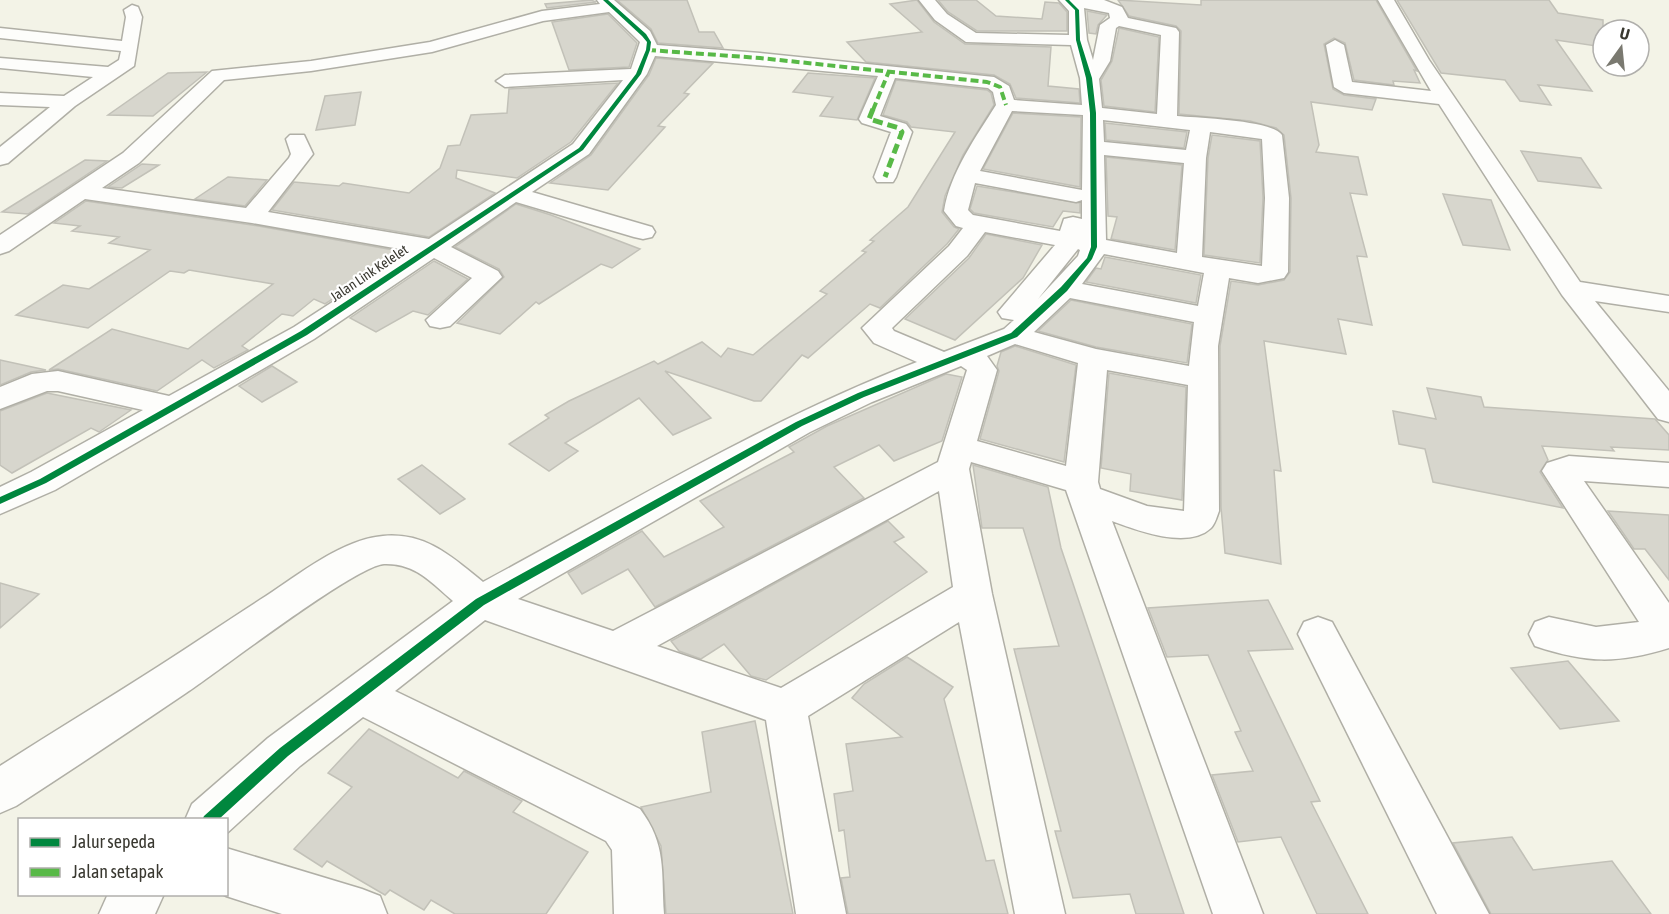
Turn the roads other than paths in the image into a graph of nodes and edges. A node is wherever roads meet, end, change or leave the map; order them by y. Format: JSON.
{"nodes":[{"id":1,"x":927,"y":0,"type":"edge"},
{"id":2,"x":1386,"y":0,"type":"edge"},
{"id":3,"x":1068,"y":1,"type":"edge"},
{"id":4,"x":609,"y":4,"type":"edge"},
{"id":5,"x":132,"y":10,"type":"dead end"},
{"id":6,"x":0,"y":17,"type":"edge"},
{"id":7,"x":1119,"y":20,"type":"junction"},
{"id":8,"x":0,"y":23,"type":"edge"},
{"id":9,"x":0,"y":33,"type":"edge"},
{"id":10,"x":1070,"y":40,"type":"junction"},
{"id":11,"x":1335,"y":45,"type":"dead end"},
{"id":12,"x":129,"y":47,"type":"junction"},
{"id":13,"x":648,"y":50,"type":"junction"},
{"id":14,"x":0,"y":63,"type":"edge"},
{"id":15,"x":889,"y":71,"type":"junction"},
{"id":16,"x":113,"y":73,"type":"junction"},
{"id":17,"x":638,"y":74,"type":"junction"},
{"id":18,"x":1089,"y":78,"type":"junction"},
{"id":19,"x":505,"y":81,"type":"dead end"},
{"id":20,"x":0,"y":99,"type":"edge"},
{"id":21,"x":1448,"y":99,"type":"junction"},
{"id":22,"x":68,"y":102,"type":"junction"},
{"id":23,"x":1006,"y":105,"type":"junction"},
{"id":24,"x":1085,"y":112,"type":"junction"},
{"id":25,"x":1167,"y":122,"type":"junction"},
{"id":26,"x":1201,"y":126,"type":"junction"},
{"id":27,"x":0,"y":133,"type":"edge"},
{"id":28,"x":27,"y":135,"type":"junction"},
{"id":29,"x":297,"y":139,"type":"dead end"},
{"id":30,"x":1088,"y":154,"type":"junction"},
{"id":31,"x":0,"y":158,"type":"edge"},
{"id":32,"x":1195,"y":158,"type":"junction"},
{"id":33,"x":968,"y":175,"type":"junction"},
{"id":34,"x":885,"y":177,"type":"dead end"},
{"id":35,"x":81,"y":192,"type":"junction"},
{"id":36,"x":513,"y":194,"type":"junction"},
{"id":37,"x":1076,"y":195,"type":"junction"},
{"id":38,"x":252,"y":216,"type":"junction"},
{"id":39,"x":978,"y":224,"type":"junction"},
{"id":40,"x":643,"y":232,"type":"dead end"},
{"id":41,"x":1083,"y":244,"type":"junction"},
{"id":42,"x":0,"y":247,"type":"edge"},
{"id":43,"x":432,"y":247,"type":"junction"},
{"id":44,"x":1204,"y":265,"type":"junction"},
{"id":45,"x":1064,"y":289,"type":"junction"},
{"id":46,"x":1571,"y":289,"type":"junction"},
{"id":47,"x":1669,"y":304,"type":"edge"},
{"id":48,"x":1208,"y":316,"type":"junction"},
{"id":49,"x":440,"y":320,"type":"dead end"},
{"id":50,"x":1014,"y":335,"type":"junction"},
{"id":51,"x":1093,"y":358,"type":"junction"},
{"id":52,"x":947,"y":360,"type":"junction"},
{"id":53,"x":1204,"y":378,"type":"junction"},
{"id":54,"x":0,"y":399,"type":"edge"},
{"id":55,"x":173,"y":407,"type":"junction"},
{"id":56,"x":1669,"y":412,"type":"edge"},
{"id":57,"x":955,"y":458,"type":"junction"},
{"id":58,"x":1669,"y":475,"type":"edge"},
{"id":59,"x":1083,"y":489,"type":"junction"},
{"id":60,"x":0,"y":501,"type":"edge"},
{"id":61,"x":973,"y":594,"type":"junction"},
{"id":62,"x":480,"y":602,"type":"junction"},
{"id":63,"x":1668,"y":632,"type":"edge"},
{"id":64,"x":1318,"y":634,"type":"dead end"},
{"id":65,"x":1549,"y":634,"type":"dead end"},
{"id":66,"x":614,"y":650,"type":"junction"},
{"id":67,"x":359,"y":693,"type":"junction"},
{"id":68,"x":785,"y":708,"type":"junction"},
{"id":69,"x":0,"y":791,"type":"edge"},
{"id":70,"x":209,"y":818,"type":"edge"},
{"id":71,"x":228,"y":873,"type":"edge"},
{"id":72,"x":138,"y":896,"type":"edge"},
{"id":73,"x":124,"y":914,"type":"edge"},
{"id":74,"x":362,"y":914,"type":"edge"},
{"id":75,"x":639,"y":914,"type":"edge"},
{"id":76,"x":820,"y":914,"type":"edge"},
{"id":77,"x":1040,"y":914,"type":"edge"},
{"id":78,"x":1238,"y":914,"type":"edge"},
{"id":79,"x":1464,"y":914,"type":"edge"}],
"edges":[{"from":1,"to":10,"type":"street"},
{"from":2,"to":21,"type":"street"},
{"from":3,"to":7,"type":"street"},
{"from":3,"to":10,"type":"street"},
{"from":4,"to":13,"type":"street"},
{"from":4,"to":35,"type":"street"},
{"from":5,"to":12,"type":"street"},
{"from":6,"to":8,"type":"street"},
{"from":7,"to":18,"type":"street"},
{"from":7,"to":25,"type":"street"},
{"from":9,"to":12,"type":"street"},
{"from":10,"to":18,"type":"street"},
{"from":10,"to":24,"type":"street"},
{"from":11,"to":21,"type":"street"},
{"from":12,"to":16,"type":"street"},
{"from":13,"to":15,"type":"street"},
{"from":13,"to":17,"type":"street","name":"Jalan Link Kelelet"},
{"from":14,"to":16,"type":"street"},
{"from":15,"to":23,"type":"street"},
{"from":15,"to":34,"type":"street"},
{"from":16,"to":22,"type":"street"},
{"from":17,"to":19,"type":"street"},
{"from":17,"to":36,"type":"street","name":"Jalan Link Kelelet"},
{"from":18,"to":24,"type":"street"},
{"from":20,"to":22,"type":"street"},
{"from":21,"to":46,"type":"street"},
{"from":22,"to":28,"type":"street"},
{"from":23,"to":24,"type":"street"},
{"from":23,"to":33,"type":"street"},
{"from":24,"to":25,"type":"street"},
{"from":24,"to":30,"type":"street"},
{"from":25,"to":26,"type":"street"},
{"from":26,"to":32,"type":"street"},
{"from":26,"to":44,"type":"street"},
{"from":27,"to":28,"type":"street"},
{"from":28,"to":31,"type":"street"},
{"from":29,"to":38,"type":"street"},
{"from":30,"to":32,"type":"street"},
{"from":30,"to":37,"type":"street"},
{"from":30,"to":41,"type":"street"},
{"from":32,"to":44,"type":"street"},
{"from":33,"to":37,"type":"street"},
{"from":33,"to":39,"type":"street"},
{"from":35,"to":38,"type":"street"},
{"from":35,"to":42,"type":"street"},
{"from":36,"to":40,"type":"street"},
{"from":36,"to":43,"type":"street","name":"Jalan Link Kelelet"},
{"from":37,"to":41,"type":"street"},
{"from":38,"to":43,"type":"street"},
{"from":39,"to":41,"type":"street"},
{"from":39,"to":52,"type":"street"},
{"from":41,"to":44,"type":"street"},
{"from":41,"to":45,"type":"street"},
{"from":41,"to":52,"type":"street"},
{"from":43,"to":49,"type":"street"},
{"from":43,"to":55,"type":"street","name":"Jalan Link Kelelet"},
{"from":44,"to":48,"type":"street"},
{"from":45,"to":48,"type":"street"},
{"from":45,"to":50,"type":"street"},
{"from":46,"to":47,"type":"street"},
{"from":46,"to":56,"type":"street"},
{"from":48,"to":53,"type":"street"},
{"from":50,"to":51,"type":"street"},
{"from":50,"to":52,"type":"street"},
{"from":51,"to":53,"type":"street"},
{"from":51,"to":59,"type":"street"},
{"from":52,"to":57,"type":"street"},
{"from":52,"to":62,"type":"street"},
{"from":53,"to":59,"type":"street"},
{"from":54,"to":55,"type":"street"},
{"from":55,"to":60,"type":"street","name":"Jalan Link Kelelet"},
{"from":57,"to":59,"type":"street"},
{"from":57,"to":61,"type":"street"},
{"from":57,"to":66,"type":"street"},
{"from":58,"to":63,"type":"street"},
{"from":59,"to":78,"type":"street"},
{"from":61,"to":68,"type":"street"},
{"from":61,"to":77,"type":"street"},
{"from":62,"to":66,"type":"street"},
{"from":62,"to":67,"type":"street"},
{"from":62,"to":69,"type":"street"},
{"from":63,"to":65,"type":"street"},
{"from":64,"to":79,"type":"street"},
{"from":66,"to":68,"type":"street"},
{"from":67,"to":70,"type":"street"},
{"from":67,"to":75,"type":"street"},
{"from":68,"to":76,"type":"street"},
{"from":71,"to":74,"type":"street"},
{"from":72,"to":73,"type":"street"}]}
